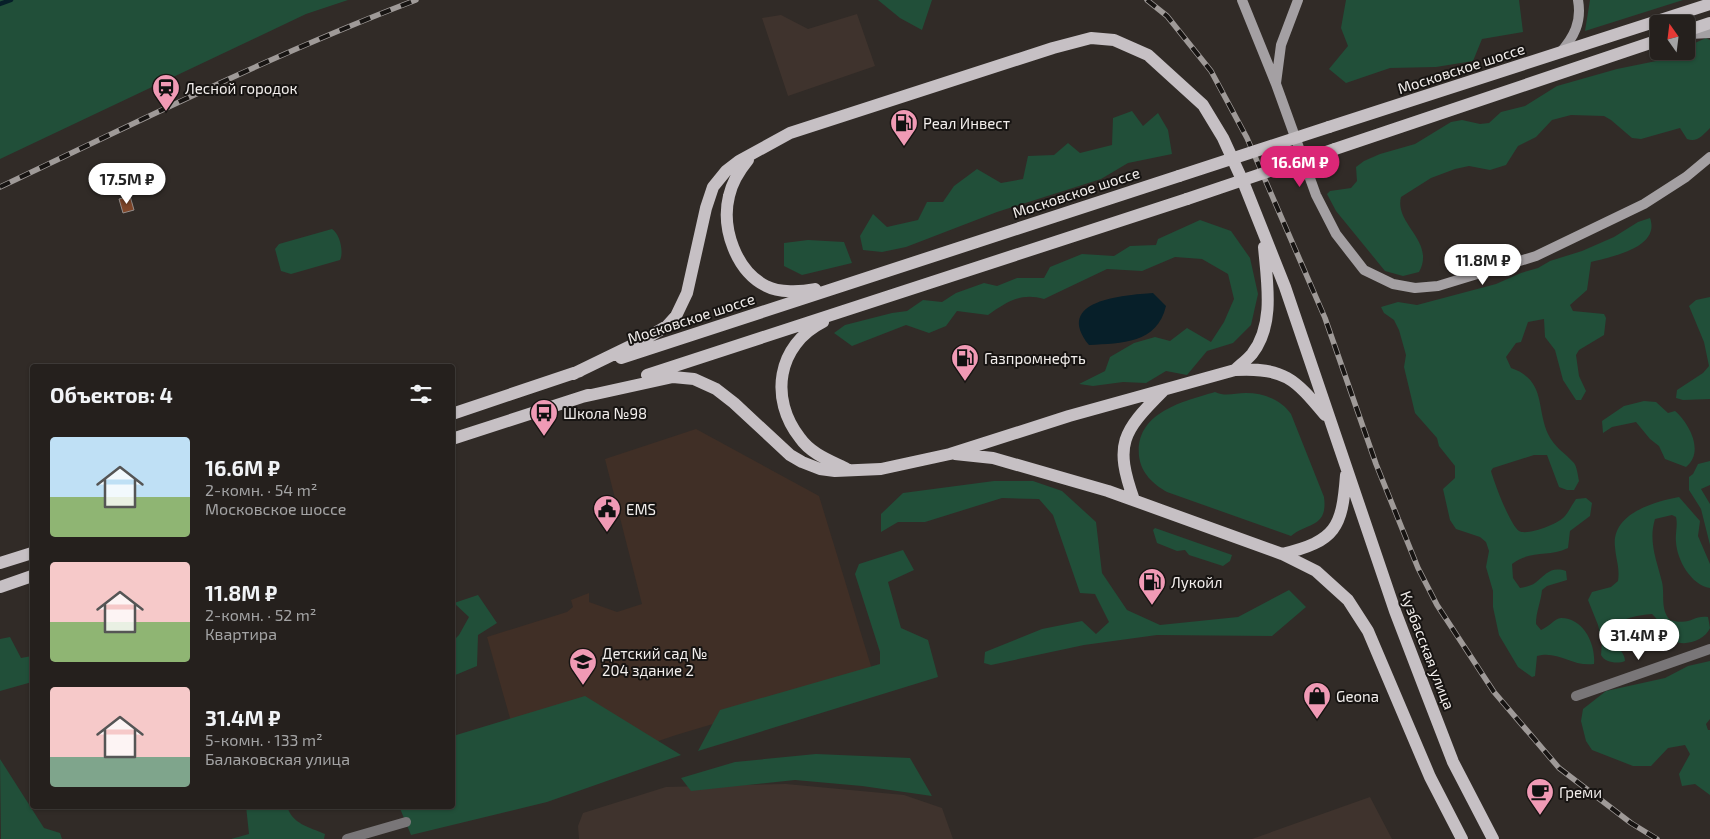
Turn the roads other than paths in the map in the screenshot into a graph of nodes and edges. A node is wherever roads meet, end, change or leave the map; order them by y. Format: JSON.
{"nodes":[{"id":1,"x":1242,"y":0,"type":"edge"},
{"id":2,"x":1298,"y":0,"type":"edge"},
{"id":3,"x":1578,"y":0,"type":"edge"},
{"id":4,"x":1710,"y":4,"type":"edge"},
{"id":5,"x":1710,"y":23,"type":"edge"},
{"id":6,"x":1695,"y":29,"type":"edge"},
{"id":7,"x":1695,"y":32,"type":"edge"},
{"id":8,"x":1710,"y":33,"type":"edge"},
{"id":9,"x":1650,"y":43,"type":"edge"},
{"id":10,"x":1559,"y":54,"type":"junction"},
{"id":11,"x":1276,"y":84,"type":"junction"},
{"id":12,"x":753,"y":154,"type":"junction"},
{"id":13,"x":1710,"y":157,"type":"edge"},
{"id":14,"x":1264,"y":238,"type":"junction"},
{"id":15,"x":855,"y":282,"type":"junction"},
{"id":16,"x":858,"y":305,"type":"junction"},
{"id":17,"x":1234,"y":370,"type":"junction"},
{"id":18,"x":573,"y":374,"type":"junction"},
{"id":19,"x":1163,"y":391,"type":"junction"},
{"id":20,"x":582,"y":397,"type":"junction"},
{"id":21,"x":455,"y":413,"type":"edge"},
{"id":22,"x":1330,"y":421,"type":"junction"},
{"id":23,"x":455,"y":439,"type":"edge"},
{"id":24,"x":950,"y":454,"type":"junction"},
{"id":25,"x":1346,"y":467,"type":"junction"},
{"id":26,"x":847,"y":469,"type":"junction"},
{"id":27,"x":1134,"y":500,"type":"junction"},
{"id":28,"x":30,"y":554,"type":"edge"},
{"id":29,"x":1282,"y":554,"type":"junction"},
{"id":30,"x":0,"y":564,"type":"edge"},
{"id":31,"x":30,"y":577,"type":"edge"},
{"id":32,"x":0,"y":587,"type":"edge"},
{"id":33,"x":1710,"y":649,"type":"edge"},
{"id":34,"x":1576,"y":696,"type":"dead end"},
{"id":35,"x":406,"y":822,"type":"dead end"},
{"id":36,"x":347,"y":839,"type":"edge"},
{"id":37,"x":1462,"y":839,"type":"edge"},
{"id":38,"x":1493,"y":839,"type":"edge"}],
"edges":[{"from":1,"to":11,"type":"main road"},
{"from":2,"to":11,"type":"main road"},
{"from":3,"to":10,"type":"main road"},
{"from":4,"to":10,"type":"main road","name":"Московское шоссе"},
{"from":5,"to":6,"type":"main road"},
{"from":7,"to":8,"type":"main road"},
{"from":9,"to":16,"type":"main road","bridge":true},
{"from":10,"to":15,"type":"main road","name":"Московское шоссе","bridge":true},
{"from":11,"to":13,"type":"main road"},
{"from":12,"to":14,"type":"main road"},
{"from":12,"to":15,"type":"main road"},
{"from":12,"to":18,"type":"main road"},
{"from":14,"to":17,"type":"main road"},
{"from":14,"to":22,"type":"main road","name":"Кузбасская улица"},
{"from":15,"to":18,"type":"main road","name":"Московское шоссе"},
{"from":16,"to":20,"type":"main road"},
{"from":16,"to":26,"type":"main road"},
{"from":17,"to":19,"type":"main road"},
{"from":17,"to":22,"type":"main road"},
{"from":18,"to":21,"type":"main road","name":"Московское шоссе"},
{"from":19,"to":24,"type":"main road"},
{"from":19,"to":27,"type":"main road"},
{"from":20,"to":23,"type":"main road"},
{"from":20,"to":26,"type":"main road"},
{"from":22,"to":25,"type":"main road","name":"Кузбасская улица"},
{"from":24,"to":26,"type":"main road"},
{"from":24,"to":27,"type":"main road"},
{"from":25,"to":29,"type":"main road"},
{"from":25,"to":38,"type":"main road","name":"Кузбасская улица"},
{"from":27,"to":29,"type":"main road"},
{"from":28,"to":30,"type":"main road"},
{"from":29,"to":37,"type":"main road"},
{"from":31,"to":32,"type":"main road"},
{"from":33,"to":34,"type":"street"},
{"from":35,"to":36,"type":"street"}]}
